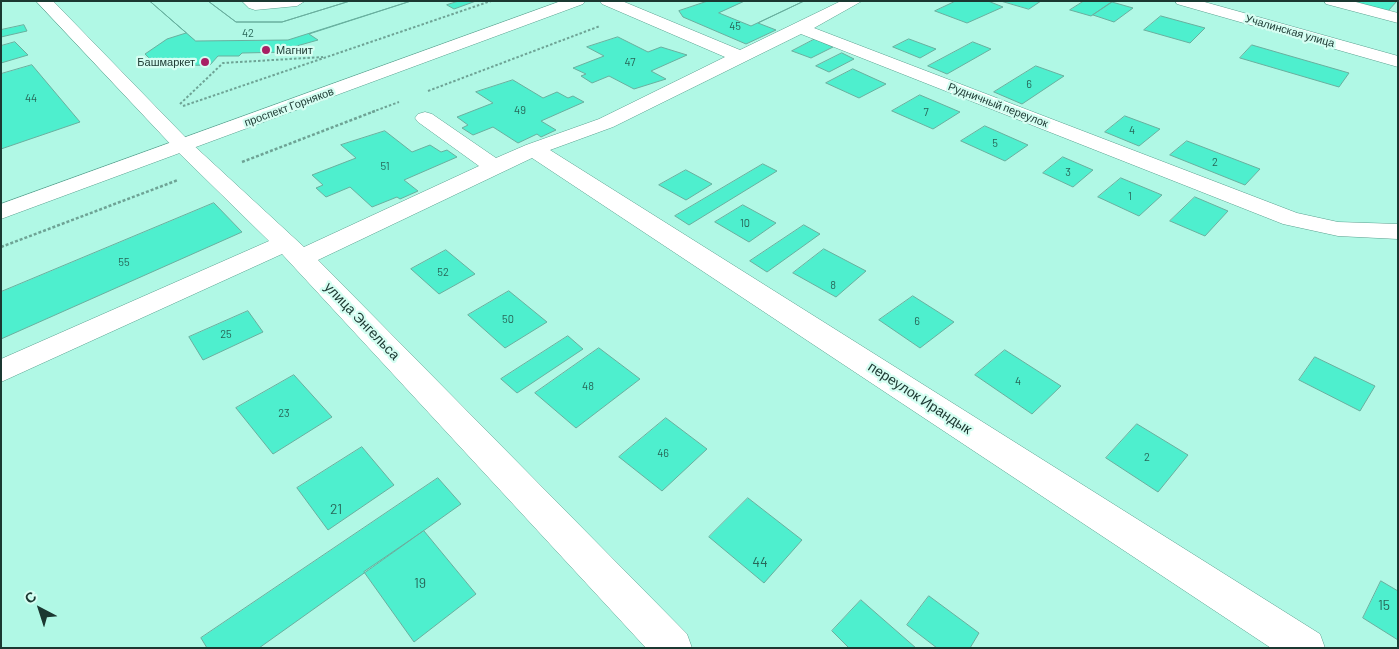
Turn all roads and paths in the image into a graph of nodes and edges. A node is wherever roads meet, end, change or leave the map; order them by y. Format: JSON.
{"nodes":[{"id":1,"x":250,"y":1,"type":"edge"},
{"id":2,"x":296,"y":1,"type":"edge"},
{"id":3,"x":491,"y":1,"type":"edge"},
{"id":4,"x":577,"y":1,"type":"edge"},
{"id":5,"x":608,"y":1,"type":"edge"},
{"id":6,"x":854,"y":1,"type":"edge"},
{"id":7,"x":1183,"y":1,"type":"edge"},
{"id":8,"x":1332,"y":1,"type":"edge"},
{"id":9,"x":52,"y":3,"type":"edge"},
{"id":10,"x":642,"y":15,"type":"junction"},
{"id":11,"x":1398,"y":18,"type":"edge"},
{"id":12,"x":800,"y":28,"type":"junction"},
{"id":13,"x":328,"y":57,"type":"junction"},
{"id":14,"x":740,"y":57,"type":"junction"},
{"id":15,"x":1398,"y":62,"type":"edge"},
{"id":16,"x":427,"y":92,"type":"dead end"},
{"id":17,"x":408,"y":99,"type":"dead end"},
{"id":18,"x":425,"y":118,"type":"dead end"},
{"id":19,"x":183,"y":146,"type":"junction"},
{"id":20,"x":534,"y":148,"type":"junction"},
{"id":21,"x":494,"y":167,"type":"junction"},
{"id":22,"x":208,"y":169,"type":"junction"},
{"id":23,"x":1,"y":212,"type":"edge"},
{"id":24,"x":1398,"y":232,"type":"edge"},
{"id":25,"x":1,"y":247,"type":"edge"},
{"id":26,"x":294,"y":251,"type":"junction"},
{"id":27,"x":1,"y":371,"type":"edge"},
{"id":28,"x":673,"y":648,"type":"edge"},
{"id":29,"x":1306,"y":648,"type":"edge"}],
"edges":[{"from":1,"to":2,"type":"street"},
{"from":3,"to":13,"type":"path"},
{"from":4,"to":19,"type":"street","name":"проспект Горняков"},
{"from":5,"to":10,"type":"street"},
{"from":6,"to":12,"type":"street"},
{"from":7,"to":15,"type":"street","name":"Учалинская улица"},
{"from":8,"to":11,"type":"street"},
{"from":9,"to":19,"type":"street","name":"улица Энгельса"},
{"from":10,"to":14,"type":"street"},
{"from":10,"to":16,"type":"path"},
{"from":12,"to":14,"type":"street"},
{"from":12,"to":24,"type":"street","name":"Рудничный переулок"},
{"from":13,"to":13,"type":"path"},
{"from":14,"to":20,"type":"street"},
{"from":17,"to":22,"type":"path"},
{"from":18,"to":21,"type":"street"},
{"from":19,"to":22,"type":"street","name":"улица Энгельса"},
{"from":19,"to":23,"type":"street","name":"проспект Горняков"},
{"from":20,"to":21,"type":"street"},
{"from":20,"to":29,"type":"street","name":"переулок Ирандык"},
{"from":21,"to":26,"type":"street"},
{"from":22,"to":25,"type":"path"},
{"from":22,"to":26,"type":"street","name":"улица Энгельса"},
{"from":26,"to":27,"type":"street"},
{"from":26,"to":28,"type":"street","name":"улица Энгельса"}]}
